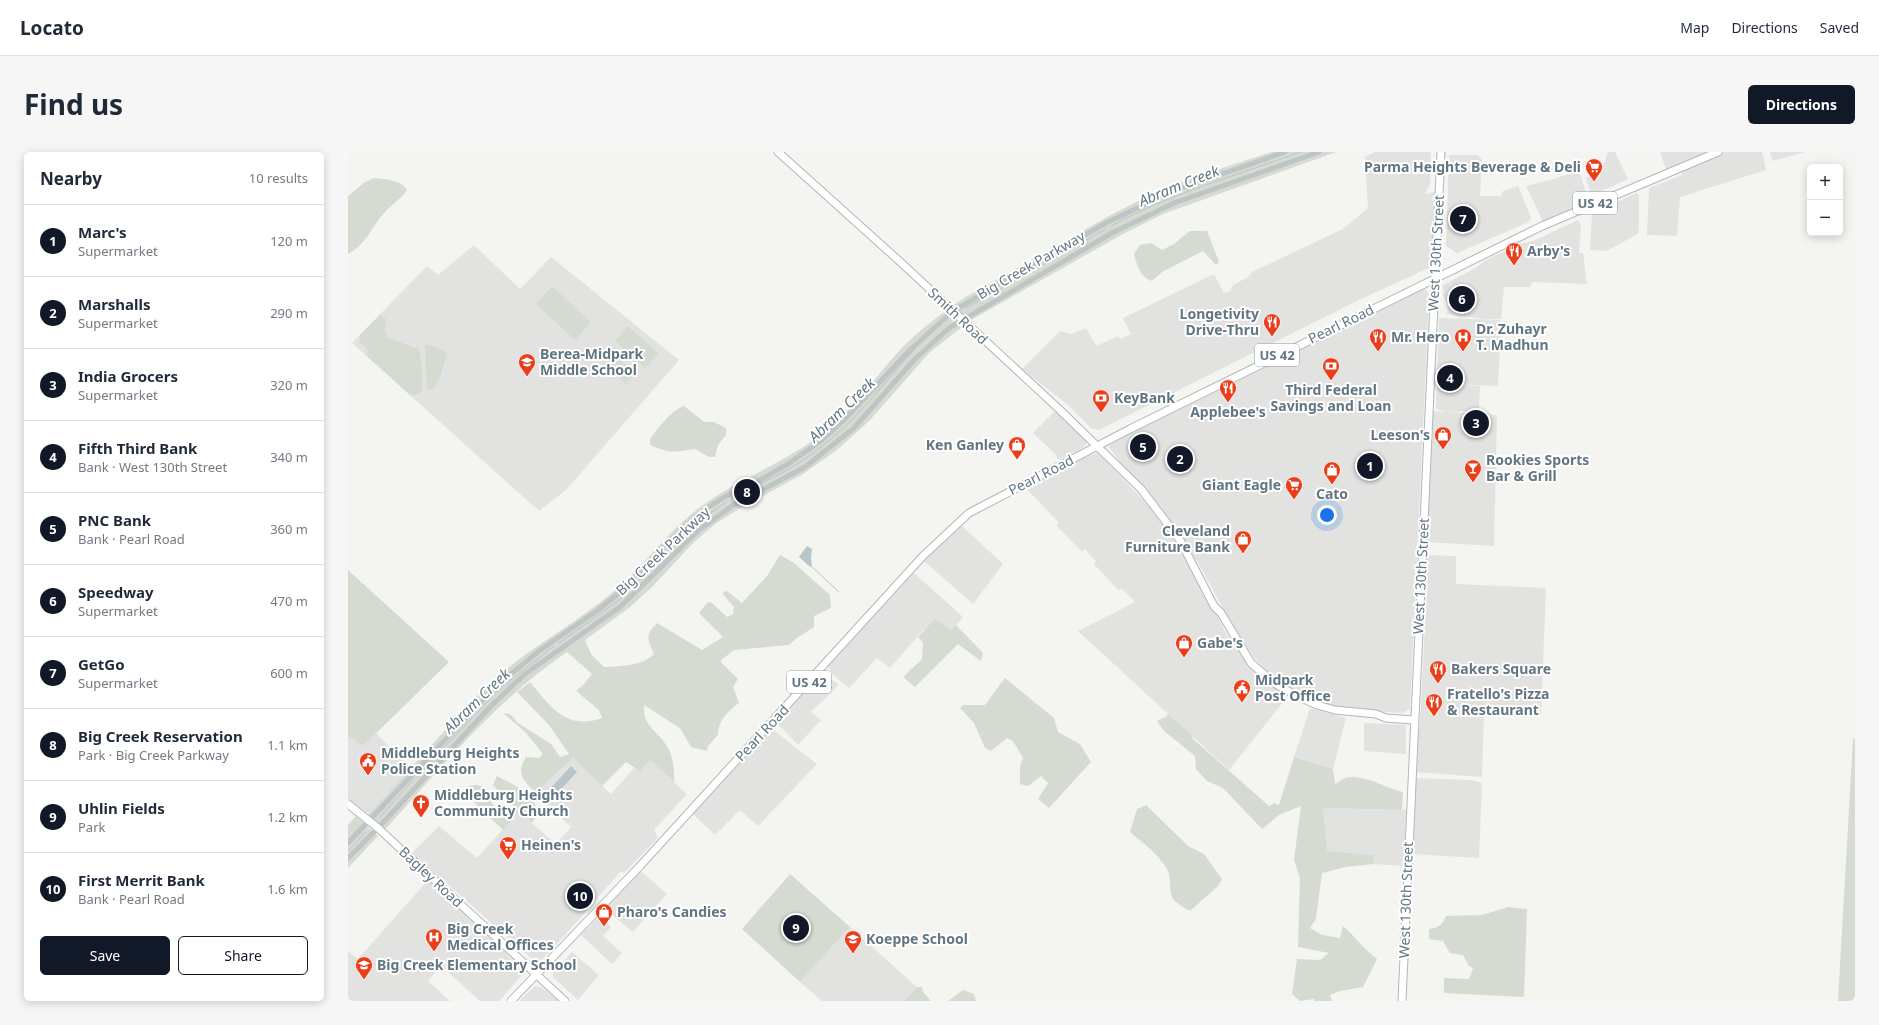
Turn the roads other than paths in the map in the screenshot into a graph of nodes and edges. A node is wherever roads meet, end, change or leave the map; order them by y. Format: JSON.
{"nodes":[{"id":1,"x":778,"y":152,"type":"edge"},
{"id":2,"x":1285,"y":152,"type":"edge"},
{"id":3,"x":1319,"y":152,"type":"edge"},
{"id":4,"x":1441,"y":152,"type":"edge"},
{"id":5,"x":1718,"y":152,"type":"edge"},
{"id":6,"x":1435,"y":277,"type":"junction"},
{"id":7,"x":953,"y":311,"type":"junction"},
{"id":8,"x":961,"y":319,"type":"junction"},
{"id":9,"x":1098,"y":446,"type":"junction"},
{"id":10,"x":726,"y":496,"type":"junction"},
{"id":11,"x":731,"y":506,"type":"junction"},
{"id":12,"x":1413,"y":720,"type":"junction"},
{"id":13,"x":412,"y":773,"type":"junction"},
{"id":14,"x":420,"y":781,"type":"junction"},
{"id":15,"x":348,"y":804,"type":"edge"},
{"id":16,"x":369,"y":822,"type":"junction"},
{"id":17,"x":378,"y":828,"type":"junction"},
{"id":18,"x":348,"y":843,"type":"edge"},
{"id":19,"x":348,"y":858,"type":"edge"},
{"id":20,"x":537,"y":975,"type":"junction"},
{"id":21,"x":511,"y":1001,"type":"edge"},
{"id":22,"x":565,"y":1001,"type":"edge"},
{"id":23,"x":1402,"y":1001,"type":"edge"}],
"edges":[{"from":1,"to":7,"type":"main road","name":"Smith Road"},
{"from":2,"to":7,"type":"street","name":"Big Creek Parkway"},
{"from":3,"to":8,"type":"street","name":"Big Creek Parkway"},
{"from":4,"to":6,"type":"main road","name":"West 130th Street"},
{"from":5,"to":6,"type":"main road","name":"Pearl Road","number":"US 42"},
{"from":6,"to":9,"type":"main road","name":"Pearl Road","number":"US 42"},
{"from":6,"to":12,"type":"main road","name":"West 130th Street"},
{"from":7,"to":8,"type":"main road","name":"Smith Road"},
{"from":7,"to":10,"type":"street","name":"Big Creek Parkway"},
{"from":8,"to":9,"type":"main road","name":"Smith Road"},
{"from":8,"to":11,"type":"street","name":"Big Creek Parkway"},
{"from":9,"to":12,"type":"main road","name":"Smith Road"},
{"from":9,"to":20,"type":"main road","name":"Pearl Road","number":"US 42"},
{"from":10,"to":11,"type":"street"},
{"from":10,"to":13,"type":"street","name":"Big Creek Parkway"},
{"from":11,"to":14,"type":"street","name":"Big Creek Parkway"},
{"from":12,"to":23,"type":"main road","name":"West 130th Street"},
{"from":13,"to":14,"type":"street"},
{"from":13,"to":16,"type":"street","name":"Big Creek Parkway"},
{"from":14,"to":17,"type":"street","name":"Big Creek Parkway"},
{"from":15,"to":16,"type":"main road","name":"Bagley Road"},
{"from":16,"to":17,"type":"main road","name":"Bagley Road"},
{"from":16,"to":18,"type":"street","name":"Big Creek Parkway"},
{"from":17,"to":19,"type":"street","name":"Big Creek Parkway"},
{"from":17,"to":20,"type":"main road","name":"Bagley Road"},
{"from":20,"to":21,"type":"main road","name":"Pearl Road","number":"US 42"},
{"from":20,"to":22,"type":"main road","name":"Bagley Road"}]}
